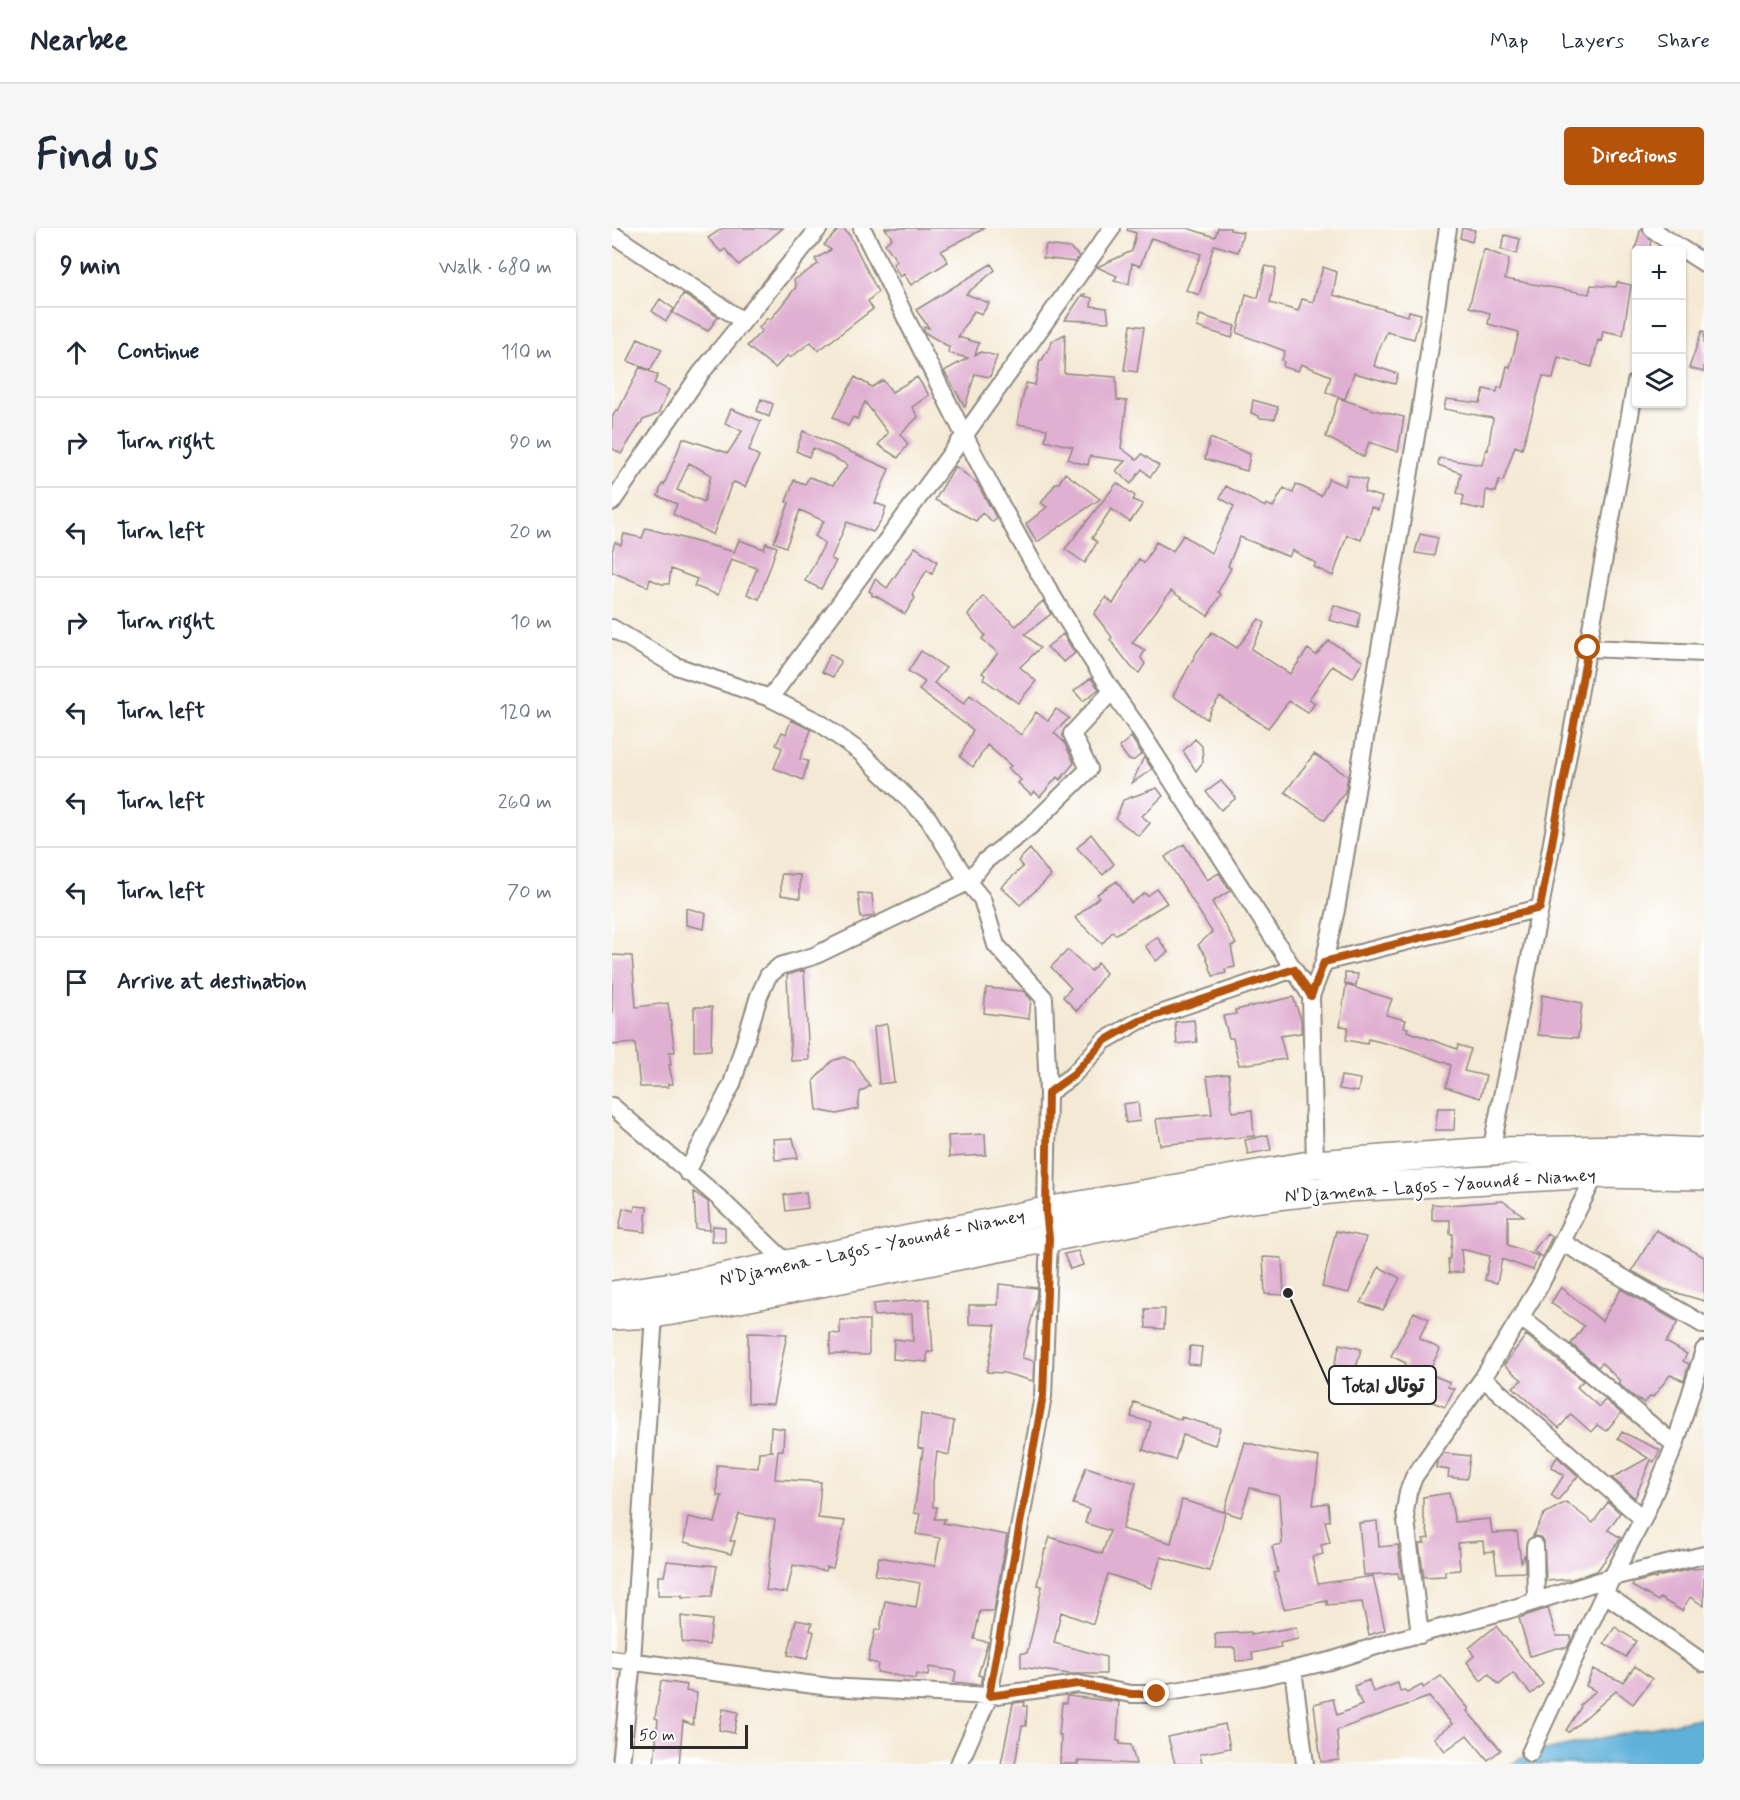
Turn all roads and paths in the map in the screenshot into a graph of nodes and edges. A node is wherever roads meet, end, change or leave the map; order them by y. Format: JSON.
{"nodes":[{"id":1,"x":819,"y":228,"type":"edge"},
{"id":2,"x":862,"y":228,"type":"edge"},
{"id":3,"x":1448,"y":228,"type":"edge"},
{"id":4,"x":1106,"y":231,"type":"edge"},
{"id":5,"x":612,"y":234,"type":"edge"},
{"id":6,"x":1660,"y":236,"type":"edge"},
{"id":7,"x":1704,"y":264,"type":"edge"},
{"id":8,"x":743,"y":321,"type":"junction"},
{"id":9,"x":1632,"y":404,"type":"edge"},
{"id":10,"x":964,"y":436,"type":"junction"},
{"id":11,"x":612,"y":502,"type":"edge"},
{"id":12,"x":612,"y":628,"type":"edge"},
{"id":13,"x":1588,"y":648,"type":"junction"},
{"id":14,"x":1704,"y":653,"type":"edge"},
{"id":15,"x":1112,"y":692,"type":"junction"},
{"id":16,"x":770,"y":698,"type":"junction"},
{"id":17,"x":968,"y":882,"type":"junction"},
{"id":18,"x":1540,"y":908,"type":"junction"},
{"id":19,"x":1324,"y":962,"type":"junction"},
{"id":20,"x":1294,"y":969,"type":"junction"},
{"id":21,"x":1311,"y":996,"type":"junction"},
{"id":22,"x":1048,"y":1093,"type":"junction"},
{"id":23,"x":612,"y":1106,"type":"edge"},
{"id":24,"x":1491,"y":1151,"type":"junction"},
{"id":25,"x":1704,"y":1152,"type":"edge"},
{"id":26,"x":1315,"y":1164,"type":"junction"},
{"id":27,"x":687,"y":1172,"type":"junction"},
{"id":28,"x":1596,"y":1174,"type":"junction"},
{"id":29,"x":1704,"y":1176,"type":"edge"},
{"id":30,"x":1046,"y":1211,"type":"junction"},
{"id":31,"x":1049,"y":1238,"type":"junction"},
{"id":32,"x":1562,"y":1242,"type":"junction"},
{"id":33,"x":788,"y":1264,"type":"junction"},
{"id":34,"x":612,"y":1295,"type":"edge"},
{"id":35,"x":654,"y":1314,"type":"junction"},
{"id":36,"x":612,"y":1316,"type":"edge"},
{"id":37,"x":1520,"y":1317,"type":"junction"},
{"id":38,"x":1704,"y":1325,"type":"edge"},
{"id":39,"x":1704,"y":1350,"type":"edge"},
{"id":40,"x":1483,"y":1378,"type":"junction"},
{"id":41,"x":1697,"y":1399,"type":"edge"},
{"id":42,"x":1675,"y":1445,"type":"junction"},
{"id":43,"x":1643,"y":1519,"type":"junction"},
{"id":44,"x":1535,"y":1546,"type":"dead end"},
{"id":45,"x":1704,"y":1555,"type":"edge"},
{"id":46,"x":1612,"y":1577,"type":"junction"},
{"id":47,"x":1605,"y":1594,"type":"junction"},
{"id":48,"x":1536,"y":1601,"type":"junction"},
{"id":49,"x":1420,"y":1635,"type":"junction"},
{"id":50,"x":612,"y":1659,"type":"edge"},
{"id":51,"x":632,"y":1661,"type":"junction"},
{"id":52,"x":1704,"y":1663,"type":"edge"},
{"id":53,"x":1293,"y":1669,"type":"junction"},
{"id":54,"x":989,"y":1696,"type":"junction"},
{"id":55,"x":1530,"y":1753,"type":"dead end"},
{"id":56,"x":621,"y":1764,"type":"edge"},
{"id":57,"x":959,"y":1764,"type":"edge"},
{"id":58,"x":1305,"y":1764,"type":"edge"}],
"edges":[{"from":1,"to":8,"type":"street"},
{"from":2,"to":10,"type":"street"},
{"from":3,"to":19,"type":"street"},
{"from":4,"to":10,"type":"street"},
{"from":5,"to":8,"type":"street"},
{"from":6,"to":7,"type":"street"},
{"from":8,"to":11,"type":"street"},
{"from":9,"to":13,"type":"street"},
{"from":10,"to":15,"type":"street"},
{"from":10,"to":16,"type":"street"},
{"from":12,"to":16,"type":"street"},
{"from":13,"to":14,"type":"street"},
{"from":13,"to":18,"type":"street"},
{"from":15,"to":17,"type":"street"},
{"from":15,"to":20,"type":"street"},
{"from":16,"to":17,"type":"street"},
{"from":17,"to":22,"type":"street"},
{"from":17,"to":27,"type":"street"},
{"from":18,"to":19,"type":"street"},
{"from":18,"to":24,"type":"street"},
{"from":19,"to":21,"type":"street"},
{"from":20,"to":21,"type":"street"},
{"from":20,"to":22,"type":"street"},
{"from":21,"to":26,"type":"street"},
{"from":22,"to":30,"type":"street"},
{"from":23,"to":27,"type":"street"},
{"from":24,"to":25,"type":"highway","name":"N'Djamena - Lagos - Yaoundé - Niamey"},
{"from":24,"to":26,"type":"highway","name":"N'Djamena - Lagos - Yaoundé - Niamey"},
{"from":26,"to":30,"type":"highway","name":"N'Djamena - Lagos - Yaoundé - Niamey"},
{"from":27,"to":33,"type":"street"},
{"from":28,"to":29,"type":"highway","name":"N'Djamena - Lagos - Yaoundé - Niamey"},
{"from":28,"to":31,"type":"highway","name":"N'Djamena - Lagos - Yaoundé - Niamey"},
{"from":28,"to":32,"type":"street"},
{"from":30,"to":31,"type":"street"},
{"from":30,"to":33,"type":"highway","name":"N'Djamena - Lagos - Yaoundé - Niamey"},
{"from":31,"to":35,"type":"highway","name":"N'Djamena - Lagos - Yaoundé - Niamey"},
{"from":31,"to":54,"type":"street"},
{"from":32,"to":37,"type":"street"},
{"from":32,"to":38,"type":"street"},
{"from":33,"to":34,"type":"highway","name":"N'Djamena - Lagos - Yaoundé - Niamey"},
{"from":35,"to":36,"type":"highway","name":"N'Djamena - Lagos - Yaoundé - Niamey"},
{"from":35,"to":51,"type":"street"},
{"from":37,"to":40,"type":"street"},
{"from":37,"to":42,"type":"street"},
{"from":39,"to":41,"type":"street"},
{"from":40,"to":43,"type":"street"},
{"from":40,"to":49,"type":"street"},
{"from":41,"to":42,"type":"street"},
{"from":42,"to":43,"type":"street"},
{"from":43,"to":46,"type":"street"},
{"from":44,"to":48,"type":"street"},
{"from":45,"to":46,"type":"street"},
{"from":46,"to":47,"type":"street"},
{"from":46,"to":48,"type":"street"},
{"from":47,"to":52,"type":"street"},
{"from":47,"to":55,"type":"street"},
{"from":48,"to":49,"type":"street"},
{"from":49,"to":53,"type":"street"},
{"from":50,"to":51,"type":"street"},
{"from":51,"to":54,"type":"street"},
{"from":51,"to":56,"type":"street"},
{"from":53,"to":54,"type":"street"},
{"from":53,"to":58,"type":"street"},
{"from":54,"to":57,"type":"street"}]}
